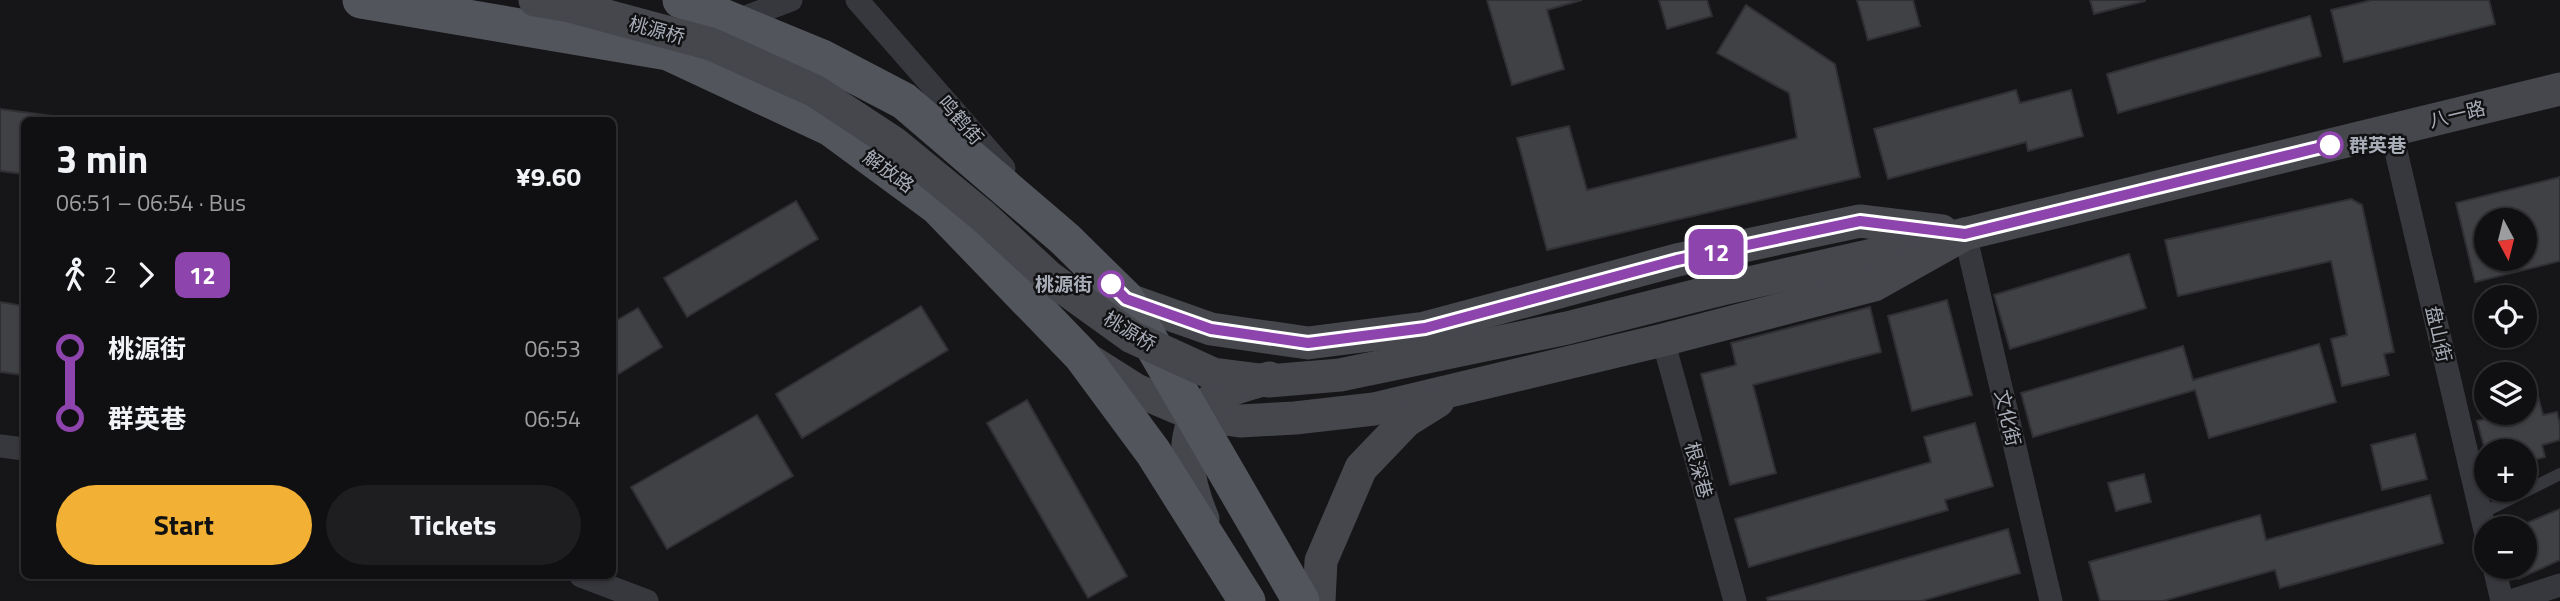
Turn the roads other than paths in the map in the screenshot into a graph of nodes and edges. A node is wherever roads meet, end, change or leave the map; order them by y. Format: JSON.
{"nodes":[{"id":1,"x":361,"y":0,"type":"edge"},
{"id":2,"x":535,"y":0,"type":"edge"},
{"id":3,"x":681,"y":0,"type":"edge"},
{"id":4,"x":791,"y":0,"type":"edge"},
{"id":5,"x":857,"y":0,"type":"edge"},
{"id":6,"x":735,"y":21,"type":"junction"},
{"id":7,"x":2560,"y":89,"type":"edge"},
{"id":8,"x":2391,"y":130,"type":"junction"},
{"id":9,"x":1965,"y":234,"type":"junction"},
{"id":10,"x":1065,"y":239,"type":"junction"},
{"id":11,"x":1126,"y":299,"type":"junction"},
{"id":12,"x":1425,"y":328,"type":"junction"},
{"id":13,"x":1663,"y":340,"type":"junction"},
{"id":14,"x":1082,"y":356,"type":"junction"},
{"id":15,"x":1458,"y":388,"type":"junction"},
{"id":16,"x":1195,"y":415,"type":"junction"},
{"id":17,"x":0,"y":446,"type":"edge"},
{"id":18,"x":21,"y":449,"type":"edge"},
{"id":19,"x":2560,"y":474,"type":"edge"},
{"id":20,"x":2480,"y":514,"type":"joint"},
{"id":21,"x":1214,"y":547,"type":"junction"},
{"id":22,"x":589,"y":579,"type":"edge"},
{"id":23,"x":2497,"y":579,"type":"edge"},
{"id":24,"x":2560,"y":585,"type":"edge"},
{"id":25,"x":647,"y":601,"type":"edge"},
{"id":26,"x":1247,"y":601,"type":"edge"},
{"id":27,"x":1301,"y":601,"type":"edge"},
{"id":28,"x":1319,"y":601,"type":"edge"},
{"id":29,"x":1735,"y":601,"type":"edge"},
{"id":30,"x":2051,"y":601,"type":"edge"},
{"id":31,"x":2502,"y":601,"type":"edge"},
{"id":32,"x":2511,"y":601,"type":"edge"}],
"edges":[{"from":1,"to":14,"type":"main road","name":"解放路"},
{"from":2,"to":9,"type":"main road","name":"桃源桥","bridge":true},
{"from":3,"to":6,"type":"main road"},
{"from":4,"to":6,"type":"street"},
{"from":5,"to":10,"type":"street","name":"鸣鹤街"},
{"from":6,"to":10,"type":"main road"},
{"from":7,"to":8,"type":"main road","name":"八一路"},
{"from":8,"to":9,"type":"main road","name":"八一路"},
{"from":8,"to":20,"type":"street","name":"盘山街"},
{"from":9,"to":12,"type":"main road","name":"八一路"},
{"from":9,"to":13,"type":"main road"},
{"from":9,"to":30,"type":"street","name":"文化街"},
{"from":10,"to":11,"type":"main road"},
{"from":11,"to":12,"type":"main road","name":"八一路"},
{"from":11,"to":16,"type":"main road"},
{"from":12,"to":16,"type":"main road"},
{"from":13,"to":15,"type":"main road"},
{"from":13,"to":29,"type":"street","name":"根深巷"},
{"from":14,"to":16,"type":"main road"},
{"from":14,"to":21,"type":"main road","name":"解放路"},
{"from":15,"to":16,"type":"main road"},
{"from":15,"to":28,"type":"main road"},
{"from":16,"to":21,"type":"main road"},
{"from":16,"to":27,"type":"main road"},
{"from":17,"to":18,"type":"street"},
{"from":19,"to":20,"type":"lane"},
{"from":21,"to":26,"type":"main road","name":"解放路"},
{"from":22,"to":25,"type":"street"},
{"from":23,"to":31,"type":"street"},
{"from":24,"to":32,"type":"street"}]}
